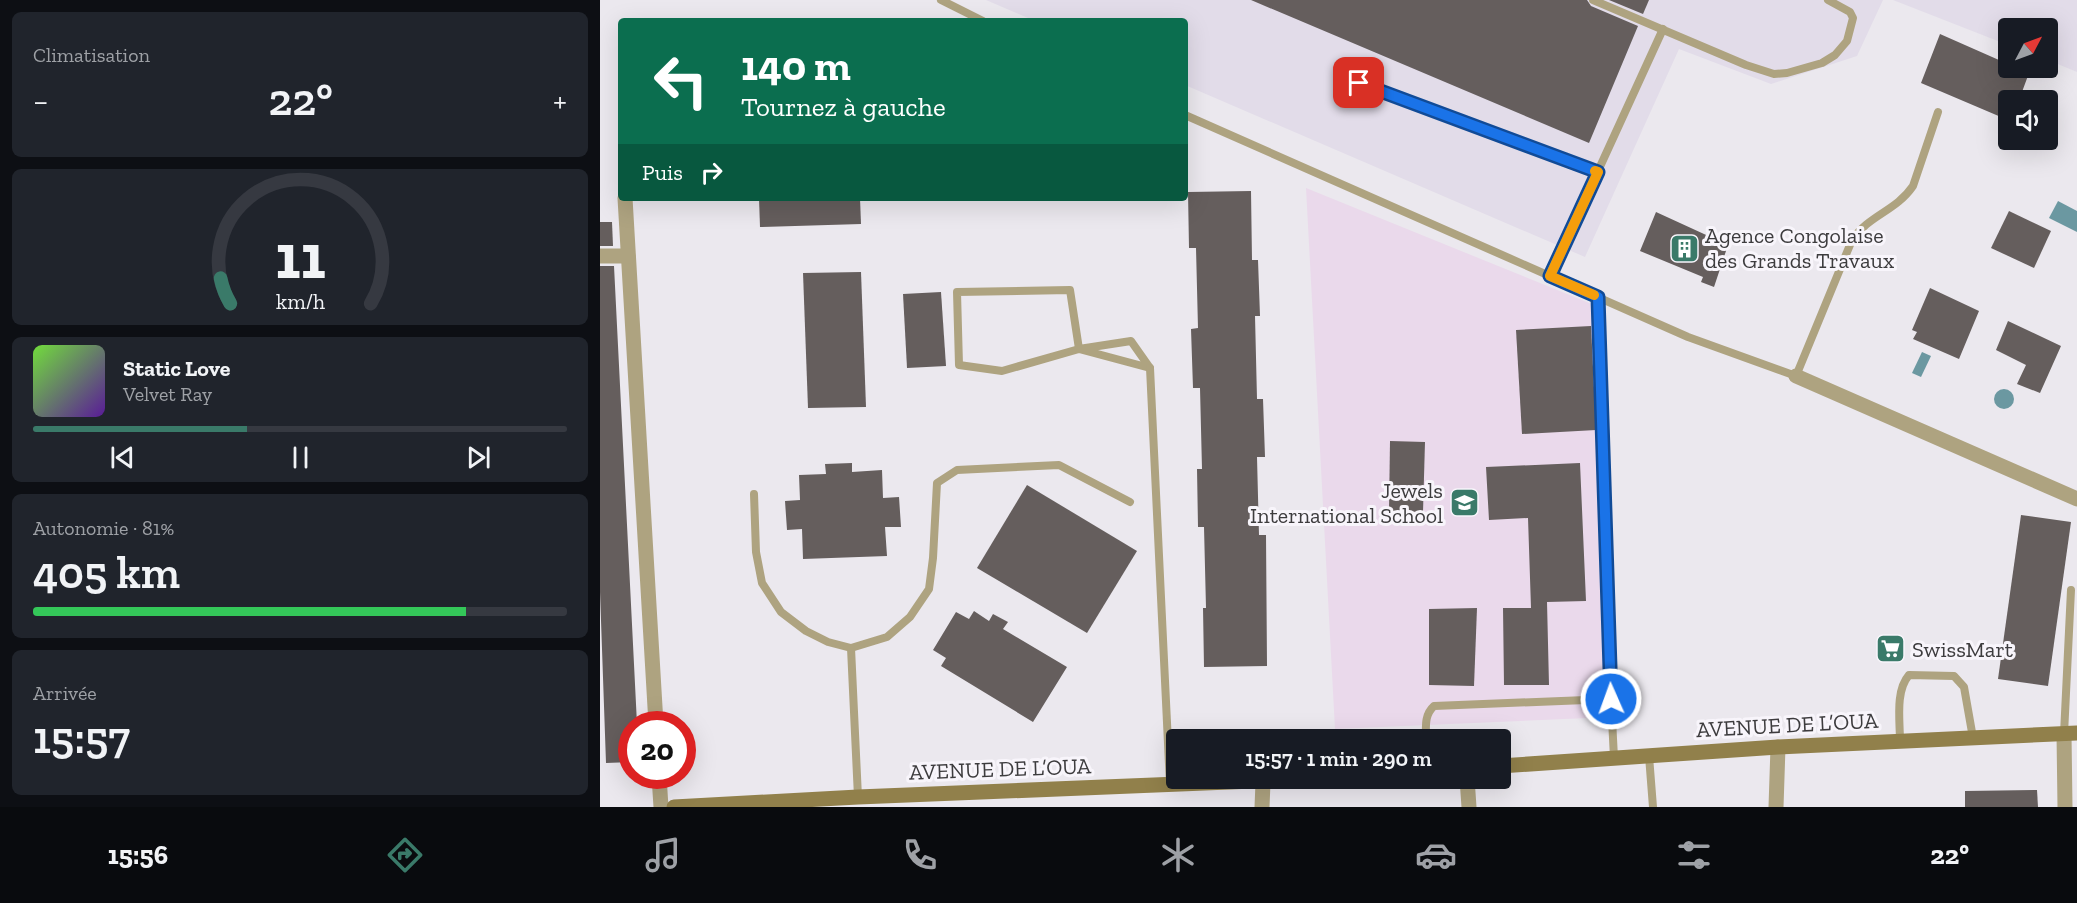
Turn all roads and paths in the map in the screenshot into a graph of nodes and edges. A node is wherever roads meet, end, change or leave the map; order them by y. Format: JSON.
{"nodes":[{"id":1,"x":941,"y":0,"type":"edge"},
{"id":2,"x":1593,"y":0,"type":"edge"},
{"id":3,"x":1828,"y":0,"type":"edge"},
{"id":4,"x":977,"y":18,"type":"edge"},
{"id":5,"x":1663,"y":29,"type":"junction"},
{"id":6,"x":1338,"y":75,"type":"dead end"},
{"id":7,"x":1938,"y":112,"type":"dead end"},
{"id":8,"x":1188,"y":116,"type":"edge"},
{"id":9,"x":1598,"y":172,"type":"junction"},
{"id":10,"x":625,"y":201,"type":"edge"},
{"id":11,"x":600,"y":256,"type":"edge"},
{"id":12,"x":628,"y":256,"type":"junction"},
{"id":13,"x":1550,"y":276,"type":"junction"},
{"id":14,"x":1598,"y":297,"type":"junction"},
{"id":15,"x":1079,"y":349,"type":"junction"},
{"id":16,"x":1150,"y":368,"type":"junction"},
{"id":17,"x":1796,"y":376,"type":"junction"},
{"id":18,"x":754,"y":494,"type":"dead end"},
{"id":19,"x":2077,"y":499,"type":"edge"},
{"id":20,"x":1130,"y":502,"type":"dead end"},
{"id":21,"x":2071,"y":590,"type":"dead end"},
{"id":22,"x":851,"y":648,"type":"junction"},
{"id":23,"x":1611,"y":699,"type":"junction"},
{"id":24,"x":655,"y":711,"type":"edge"},
{"id":25,"x":1167,"y":729,"type":"edge"},
{"id":26,"x":1426,"y":729,"type":"edge"},
{"id":27,"x":2070,"y":733,"type":"edge"},
{"id":28,"x":1973,"y":738,"type":"junction"},
{"id":29,"x":1900,"y":741,"type":"junction"},
{"id":30,"x":1778,"y":747,"type":"junction"},
{"id":31,"x":1649,"y":756,"type":"junction"},
{"id":32,"x":1614,"y":758,"type":"junction"},
{"id":33,"x":1511,"y":765,"type":"edge"},
{"id":34,"x":1166,"y":784,"type":"edge"},
{"id":35,"x":660,"y":789,"type":"edge"},
{"id":36,"x":1263,"y":789,"type":"edge"},
{"id":37,"x":1468,"y":789,"type":"edge"},
{"id":38,"x":858,"y":797,"type":"junction"},
{"id":39,"x":661,"y":807,"type":"edge"},
{"id":40,"x":674,"y":807,"type":"edge"},
{"id":41,"x":1262,"y":807,"type":"edge"},
{"id":42,"x":1469,"y":807,"type":"edge"},
{"id":43,"x":1653,"y":807,"type":"edge"},
{"id":44,"x":1776,"y":807,"type":"edge"},
{"id":45,"x":2066,"y":807,"type":"edge"}],
"edges":[{"from":1,"to":4,"type":"lane"},
{"from":2,"to":5,"type":"lane"},
{"from":3,"to":5,"type":"lane"},
{"from":5,"to":9,"type":"lane"},
{"from":6,"to":9,"type":"lane"},
{"from":7,"to":17,"type":"lane"},
{"from":8,"to":13,"type":"lane"},
{"from":9,"to":13,"type":"lane"},
{"from":10,"to":12,"type":"street"},
{"from":11,"to":12,"type":"street"},
{"from":12,"to":24,"type":"street"},
{"from":13,"to":14,"type":"lane"},
{"from":14,"to":17,"type":"lane"},
{"from":14,"to":23,"type":"lane"},
{"from":15,"to":15,"type":"lane"},
{"from":15,"to":16,"type":"lane"},
{"from":15,"to":16,"type":"lane"},
{"from":16,"to":25,"type":"lane"},
{"from":17,"to":19,"type":"street"},
{"from":18,"to":22,"type":"lane"},
{"from":20,"to":22,"type":"lane"},
{"from":21,"to":27,"type":"lane"},
{"from":22,"to":38,"type":"lane"},
{"from":23,"to":26,"type":"lane"},
{"from":23,"to":32,"type":"lane"},
{"from":27,"to":28,"type":"main road","name":"AVENUE DE L’OUA"},
{"from":27,"to":45,"type":"street"},
{"from":28,"to":29,"type":"main road","name":"AVENUE DE L’OUA"},
{"from":28,"to":29,"type":"lane"},
{"from":29,"to":30,"type":"main road","name":"AVENUE DE L’OUA"},
{"from":30,"to":31,"type":"main road","name":"AVENUE DE L’OUA"},
{"from":30,"to":44,"type":"street"},
{"from":31,"to":32,"type":"main road","name":"AVENUE DE L’OUA"},
{"from":31,"to":43,"type":"lane"},
{"from":32,"to":33,"type":"main road","name":"AVENUE DE L’OUA"},
{"from":34,"to":38,"type":"main road","name":"AVENUE DE L’OUA"},
{"from":35,"to":39,"type":"street"},
{"from":36,"to":41,"type":"street"},
{"from":37,"to":42,"type":"street"},
{"from":38,"to":40,"type":"main road","name":"AVENUE DE L’OUA"}]}
